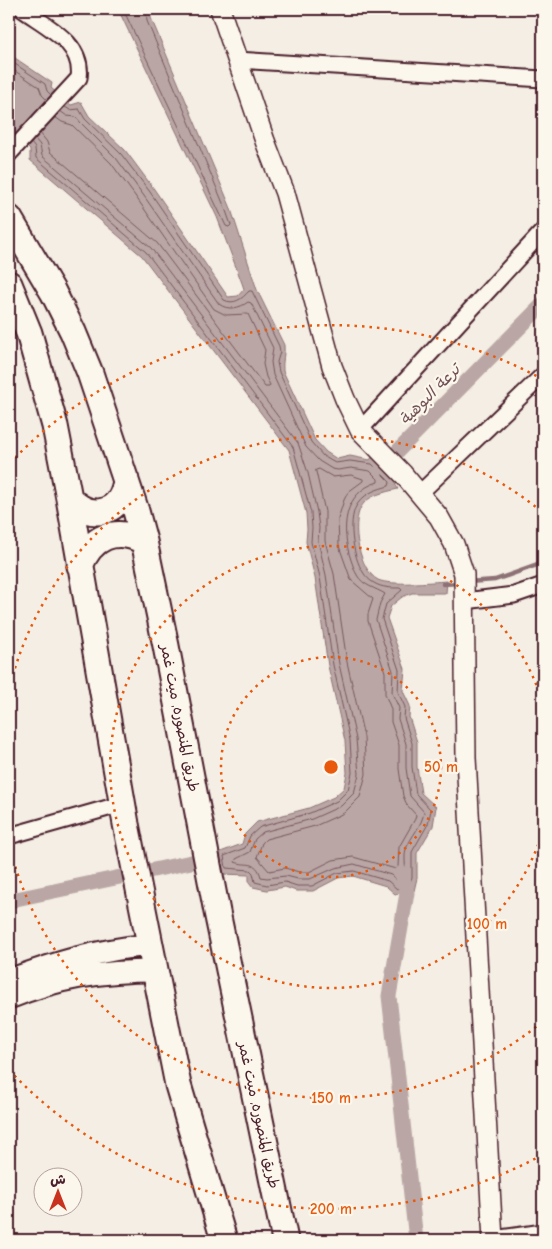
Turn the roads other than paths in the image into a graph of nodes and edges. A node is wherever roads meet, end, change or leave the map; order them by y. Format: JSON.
{"nodes":[{"id":1,"x":22,"y":9,"type":"edge"},
{"id":2,"x":220,"y":9,"type":"edge"},
{"id":3,"x":236,"y":60,"type":"junction"},
{"id":4,"x":543,"y":79,"type":"edge"},
{"id":5,"x":13,"y":149,"type":"edge"},
{"id":6,"x":9,"y":218,"type":"edge"},
{"id":7,"x":543,"y":231,"type":"edge"},
{"id":8,"x":9,"y":284,"type":"edge"},
{"id":9,"x":543,"y":375,"type":"edge"},
{"id":10,"x":360,"y":430,"type":"junction"},
{"id":11,"x":126,"y":480,"type":"junction"},
{"id":12,"x":420,"y":493,"type":"junction"},
{"id":13,"x":69,"y":498,"type":"junction"},
{"id":14,"x":144,"y":541,"type":"junction"},
{"id":15,"x":80,"y":566,"type":"junction"},
{"id":16,"x":543,"y":585,"type":"edge"},
{"id":17,"x":464,"y":589,"type":"junction"},
{"id":18,"x":124,"y":814,"type":"junction"},
{"id":19,"x":9,"y":836,"type":"edge"},
{"id":20,"x":148,"y":936,"type":"junction"},
{"id":21,"x":156,"y":970,"type":"junction"},
{"id":22,"x":9,"y":980,"type":"edge"},
{"id":23,"x":9,"y":998,"type":"edge"},
{"id":24,"x":543,"y":1232,"type":"edge"},
{"id":25,"x":224,"y":1240,"type":"edge"},
{"id":26,"x":285,"y":1240,"type":"edge"},
{"id":27,"x":493,"y":1240,"type":"edge"}],
"edges":[{"from":1,"to":5,"type":"street"},
{"from":2,"to":3,"type":"street"},
{"from":3,"to":4,"type":"street"},
{"from":3,"to":10,"type":"street"},
{"from":6,"to":11,"type":"highway","name":"طريق المنصوره, ميت غمر"},
{"from":7,"to":10,"type":"street"},
{"from":8,"to":13,"type":"highway"},
{"from":9,"to":12,"type":"street"},
{"from":10,"to":12,"type":"street"},
{"from":11,"to":13,"type":"highway"},
{"from":11,"to":14,"type":"highway","name":"طريق المنصوره, ميت غمر"},
{"from":12,"to":17,"type":"street"},
{"from":13,"to":15,"type":"highway"},
{"from":14,"to":15,"type":"highway"},
{"from":14,"to":26,"type":"highway","name":"طريق المنصوره, ميت غمر"},
{"from":15,"to":18,"type":"highway"},
{"from":16,"to":17,"type":"street"},
{"from":17,"to":27,"type":"street"},
{"from":18,"to":19,"type":"street"},
{"from":18,"to":20,"type":"highway"},
{"from":20,"to":21,"type":"highway"},
{"from":20,"to":22,"type":"main road"},
{"from":21,"to":23,"type":"main road"},
{"from":21,"to":25,"type":"highway"},
{"from":24,"to":27,"type":"street"}]}
